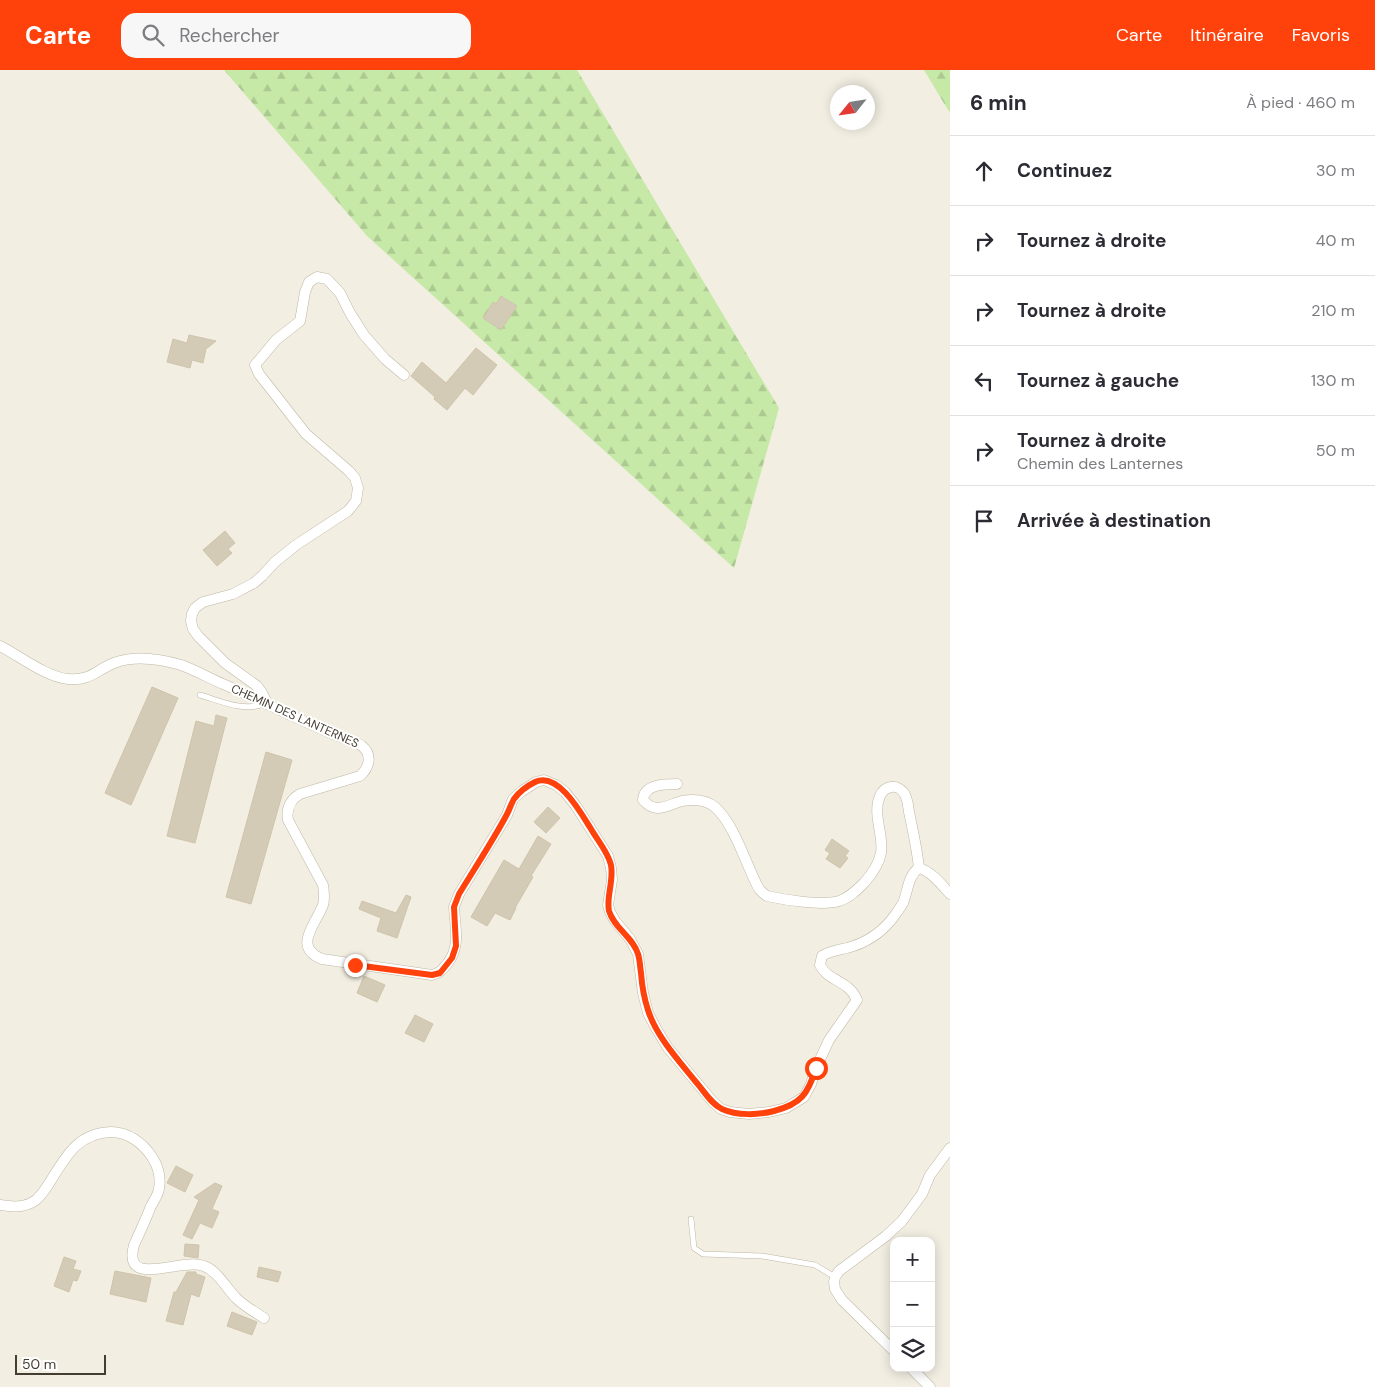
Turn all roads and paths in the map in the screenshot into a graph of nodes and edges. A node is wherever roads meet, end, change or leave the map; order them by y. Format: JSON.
{"nodes":[{"id":1,"x":404,"y":375,"type":"dead end"},
{"id":2,"x":0,"y":646,"type":"edge"},
{"id":3,"x":200,"y":695,"type":"dead end"},
{"id":4,"x":266,"y":703,"type":"junction"},
{"id":5,"x":677,"y":784,"type":"dead end"},
{"id":6,"x":920,"y":868,"type":"junction"},
{"id":7,"x":950,"y":894,"type":"edge"},
{"id":8,"x":950,"y":1148,"type":"edge"},
{"id":9,"x":0,"y":1205,"type":"edge"},
{"id":10,"x":691,"y":1219,"type":"dead end"},
{"id":11,"x":835,"y":1277,"type":"junction"},
{"id":12,"x":264,"y":1318,"type":"dead end"},
{"id":13,"x":890,"y":1347,"type":"edge"},
{"id":14,"x":915,"y":1372,"type":"edge"},
{"id":15,"x":930,"y":1387,"type":"edge"}],
"edges":[{"from":1,"to":4,"type":"street"},
{"from":2,"to":4,"type":"street","name":"CHEMIN DES LANTERNES"},
{"from":3,"to":4,"type":"lane"},
{"from":4,"to":6,"type":"street","name":"CHEMIN DES LANTERNES"},
{"from":5,"to":6,"type":"street"},
{"from":6,"to":7,"type":"street"},
{"from":8,"to":11,"type":"street"},
{"from":9,"to":12,"type":"street"},
{"from":10,"to":11,"type":"lane"},
{"from":11,"to":13,"type":"street"},
{"from":14,"to":15,"type":"street"}]}
